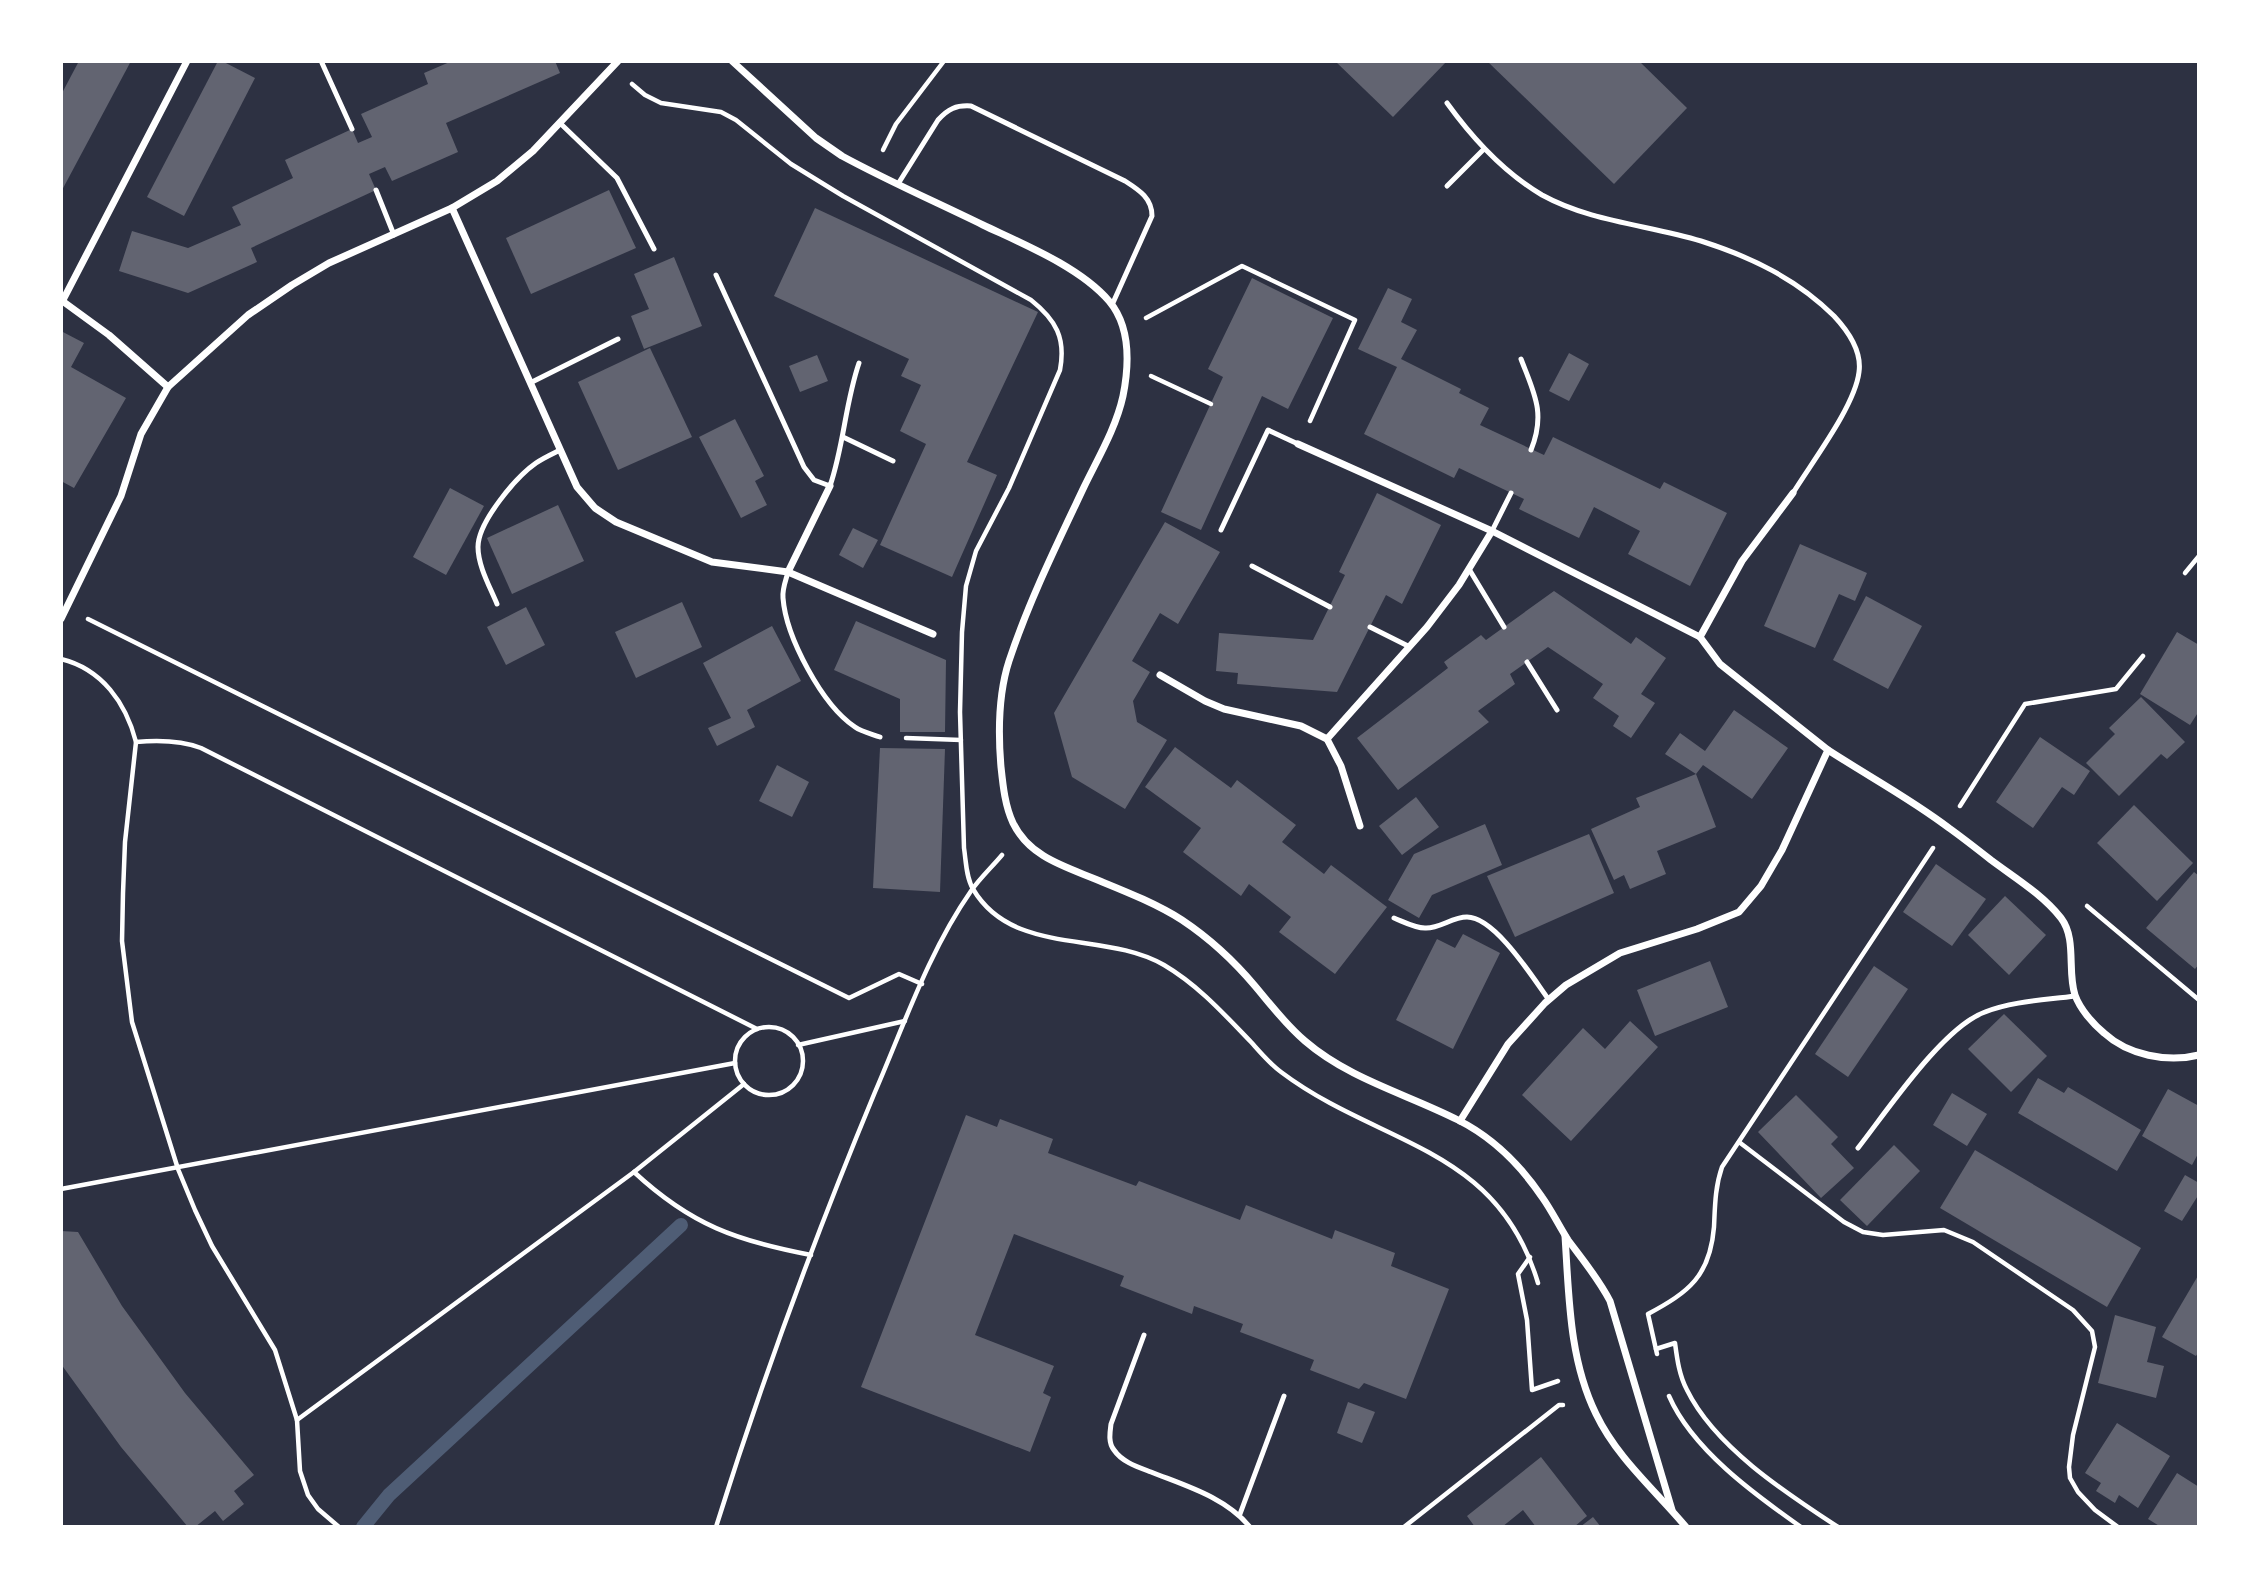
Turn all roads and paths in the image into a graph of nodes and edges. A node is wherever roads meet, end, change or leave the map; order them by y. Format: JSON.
{"nodes":[{"id":1,"x":187,"y":61,"type":"edge"},
{"id":2,"x":732,"y":61,"type":"edge"},
{"id":3,"x":944,"y":61,"type":"edge"},
{"id":4,"x":322,"y":63,"type":"edge"},
{"id":5,"x":616,"y":65,"type":"edge"},
{"id":6,"x":1447,"y":103,"type":"dead end"},
{"id":7,"x":561,"y":124,"type":"junction"},
{"id":8,"x":352,"y":129,"type":"dead end"},
{"id":9,"x":1484,"y":149,"type":"junction"},
{"id":10,"x":872,"y":172,"type":"junction"},
{"id":11,"x":898,"y":184,"type":"junction"},
{"id":12,"x":1447,"y":186,"type":"dead end"},
{"id":13,"x":376,"y":190,"type":"dead end"},
{"id":14,"x":856,"y":204,"type":"junction"},
{"id":15,"x":452,"y":208,"type":"junction"},
{"id":16,"x":394,"y":234,"type":"junction"},
{"id":17,"x":654,"y":249,"type":"dead end"},
{"id":18,"x":716,"y":275,"type":"dead end"},
{"id":19,"x":62,"y":300,"type":"edge"},
{"id":20,"x":1112,"y":305,"type":"junction"},
{"id":21,"x":1123,"y":330,"type":"junction"},
{"id":22,"x":618,"y":339,"type":"dead end"},
{"id":23,"x":1521,"y":359,"type":"dead end"},
{"id":24,"x":859,"y":363,"type":"dead end"},
{"id":25,"x":1128,"y":365,"type":"junction"},
{"id":26,"x":530,"y":383,"type":"junction"},
{"id":27,"x":168,"y":387,"type":"junction"},
{"id":28,"x":1210,"y":404,"type":"dead end"},
{"id":29,"x":843,"y":437,"type":"junction"},
{"id":30,"x":1298,"y":444,"type":"junction"},
{"id":31,"x":560,"y":450,"type":"junction"},
{"id":32,"x":1531,"y":450,"type":"dead end"},
{"id":33,"x":893,"y":461,"type":"dead end"},
{"id":34,"x":830,"y":486,"type":"junction"},
{"id":35,"x":1511,"y":493,"type":"dead end"},
{"id":36,"x":1793,"y":493,"type":"joint"},
{"id":37,"x":1221,"y":530,"type":"dead end"},
{"id":38,"x":1492,"y":531,"type":"junction"},
{"id":39,"x":2199,"y":556,"type":"edge"},
{"id":40,"x":1252,"y":566,"type":"dead end"},
{"id":41,"x":1469,"y":569,"type":"junction"},
{"id":42,"x":789,"y":572,"type":"junction"},
{"id":43,"x":2186,"y":573,"type":"dead end"},
{"id":44,"x":497,"y":604,"type":"dead end"},
{"id":45,"x":1330,"y":607,"type":"dead end"},
{"id":46,"x":65,"y":608,"type":"junction"},
{"id":47,"x":61,"y":619,"type":"edge"},
{"id":48,"x":1370,"y":627,"type":"dead end"},
{"id":49,"x":1504,"y":627,"type":"dead end"},
{"id":50,"x":933,"y":634,"type":"dead end"},
{"id":51,"x":1700,"y":637,"type":"junction"},
{"id":52,"x":1409,"y":647,"type":"junction"},
{"id":53,"x":2143,"y":656,"type":"dead end"},
{"id":54,"x":61,"y":659,"type":"edge"},
{"id":55,"x":1527,"y":662,"type":"dead end"},
{"id":56,"x":1160,"y":675,"type":"dead end"},
{"id":57,"x":1557,"y":710,"type":"dead end"},
{"id":58,"x":880,"y":737,"type":"joint"},
{"id":59,"x":1326,"y":738,"type":"junction"},
{"id":60,"x":961,"y":740,"type":"junction"},
{"id":61,"x":136,"y":742,"type":"junction"},
{"id":62,"x":1828,"y":750,"type":"junction"},
{"id":63,"x":1360,"y":825,"type":"dead end"},
{"id":64,"x":1947,"y":826,"type":"junction"},
{"id":65,"x":1020,"y":835,"type":"junction"},
{"id":66,"x":972,"y":888,"type":"junction"},
{"id":67,"x":1394,"y":918,"type":"dead end"},
{"id":68,"x":922,"y":984,"type":"junction"},
{"id":69,"x":2075,"y":996,"type":"junction"},
{"id":70,"x":1549,"y":1000,"type":"junction"},
{"id":71,"x":905,"y":1021,"type":"junction"},
{"id":72,"x":757,"y":1029,"type":"junction"},
{"id":73,"x":799,"y":1045,"type":"junction"},
{"id":74,"x":2199,"y":1055,"type":"edge"},
{"id":75,"x":735,"y":1063,"type":"junction"},
{"id":76,"x":744,"y":1084,"type":"junction"},
{"id":77,"x":1461,"y":1121,"type":"junction"},
{"id":78,"x":1739,"y":1142,"type":"junction"},
{"id":79,"x":1858,"y":1148,"type":"dead end"},
{"id":80,"x":178,"y":1169,"type":"junction"},
{"id":81,"x":634,"y":1172,"type":"junction"},
{"id":82,"x":61,"y":1189,"type":"edge"},
{"id":83,"x":1565,"y":1236,"type":"junction"},
{"id":84,"x":811,"y":1255,"type":"junction"},
{"id":85,"x":1530,"y":1256,"type":"dead end"},
{"id":86,"x":1144,"y":1335,"type":"dead end"},
{"id":87,"x":1658,"y":1362,"type":"dead end"},
{"id":88,"x":1668,"y":1392,"type":"dead end"},
{"id":89,"x":1284,"y":1396,"type":"dead end"},
{"id":90,"x":1559,"y":1405,"type":"dead end"},
{"id":91,"x":297,"y":1420,"type":"junction"},
{"id":92,"x":1672,"y":1510,"type":"junction"},
{"id":93,"x":1240,"y":1514,"type":"junction"},
{"id":94,"x":337,"y":1525,"type":"edge"},
{"id":95,"x":716,"y":1527,"type":"edge"},
{"id":96,"x":1250,"y":1527,"type":"edge"},
{"id":97,"x":1404,"y":1527,"type":"edge"},
{"id":98,"x":1686,"y":1527,"type":"edge"},
{"id":99,"x":1801,"y":1527,"type":"edge"},
{"id":100,"x":2118,"y":1527,"type":"edge"}],
"edges":[{"from":1,"to":19,"type":"street"},
{"from":2,"to":10,"type":"street"},
{"from":3,"to":10,"type":"path"},
{"from":4,"to":8,"type":"lane"},
{"from":5,"to":7,"type":"street"},
{"from":5,"to":14,"type":"path"},
{"from":6,"to":9,"type":"lane"},
{"from":7,"to":15,"type":"street"},
{"from":7,"to":17,"type":"lane"},
{"from":9,"to":12,"type":"lane"},
{"from":9,"to":36,"type":"lane"},
{"from":10,"to":11,"type":"street"},
{"from":10,"to":14,"type":"path"},
{"from":11,"to":20,"type":"street"},
{"from":11,"to":20,"type":"lane"},
{"from":13,"to":16,"type":"lane"},
{"from":14,"to":60,"type":"path"},
{"from":15,"to":16,"type":"street"},
{"from":15,"to":26,"type":"street"},
{"from":16,"to":27,"type":"street"},
{"from":18,"to":34,"type":"lane"},
{"from":19,"to":27,"type":"street"},
{"from":20,"to":21,"type":"street"},
{"from":21,"to":25,"type":"street"},
{"from":21,"to":30,"type":"path"},
{"from":22,"to":26,"type":"lane"},
{"from":23,"to":32,"type":"lane"},
{"from":24,"to":29,"type":"lane"},
{"from":25,"to":28,"type":"path"},
{"from":25,"to":65,"type":"street"},
{"from":26,"to":31,"type":"street"},
{"from":27,"to":46,"type":"street"},
{"from":29,"to":33,"type":"lane"},
{"from":29,"to":34,"type":"lane"},
{"from":30,"to":37,"type":"lane"},
{"from":30,"to":38,"type":"street"},
{"from":31,"to":42,"type":"street"},
{"from":31,"to":44,"type":"lane"},
{"from":34,"to":42,"type":"street"},
{"from":35,"to":38,"type":"lane"},
{"from":36,"to":51,"type":"street"},
{"from":38,"to":41,"type":"street"},
{"from":38,"to":51,"type":"street"},
{"from":39,"to":43,"type":"path"},
{"from":40,"to":45,"type":"lane"},
{"from":41,"to":49,"type":"lane"},
{"from":41,"to":52,"type":"street"},
{"from":42,"to":50,"type":"street"},
{"from":42,"to":58,"type":"lane"},
{"from":46,"to":47,"type":"street"},
{"from":46,"to":68,"type":"path"},
{"from":48,"to":52,"type":"lane"},
{"from":51,"to":62,"type":"street"},
{"from":52,"to":59,"type":"street"},
{"from":53,"to":64,"type":"path"},
{"from":54,"to":61,"type":"path"},
{"from":55,"to":57,"type":"lane"},
{"from":56,"to":59,"type":"street"},
{"from":58,"to":60,"type":"path"},
{"from":59,"to":63,"type":"street"},
{"from":60,"to":66,"type":"path"},
{"from":61,"to":72,"type":"path"},
{"from":61,"to":80,"type":"path"},
{"from":62,"to":64,"type":"street"},
{"from":62,"to":70,"type":"street"},
{"from":64,"to":69,"type":"street"},
{"from":64,"to":78,"type":"path"},
{"from":65,"to":66,"type":"path"},
{"from":65,"to":77,"type":"street"},
{"from":66,"to":68,"type":"path"},
{"from":66,"to":85,"type":"path"},
{"from":67,"to":70,"type":"lane"},
{"from":68,"to":71,"type":"path"},
{"from":69,"to":74,"type":"street"},
{"from":69,"to":79,"type":"lane"},
{"from":70,"to":77,"type":"street"},
{"from":71,"to":73,"type":"path"},
{"from":71,"to":84,"type":"path"},
{"from":72,"to":73,"type":"path"},
{"from":72,"to":75,"type":"path"},
{"from":73,"to":76,"type":"path"},
{"from":75,"to":76,"type":"path"},
{"from":75,"to":80,"type":"path"},
{"from":76,"to":81,"type":"path"},
{"from":77,"to":83,"type":"street"},
{"from":78,"to":87,"type":"path"},
{"from":78,"to":100,"type":"path"},
{"from":80,"to":82,"type":"path"},
{"from":80,"to":91,"type":"path"},
{"from":81,"to":84,"type":"path"},
{"from":81,"to":91,"type":"path"},
{"from":83,"to":92,"type":"street"},
{"from":83,"to":92,"type":"street"},
{"from":84,"to":95,"type":"path"},
{"from":86,"to":93,"type":"lane"},
{"from":88,"to":99,"type":"path"},
{"from":89,"to":93,"type":"lane"},
{"from":90,"to":97,"type":"path"},
{"from":91,"to":94,"type":"path"},
{"from":92,"to":98,"type":"street"},
{"from":93,"to":96,"type":"lane"}]}
